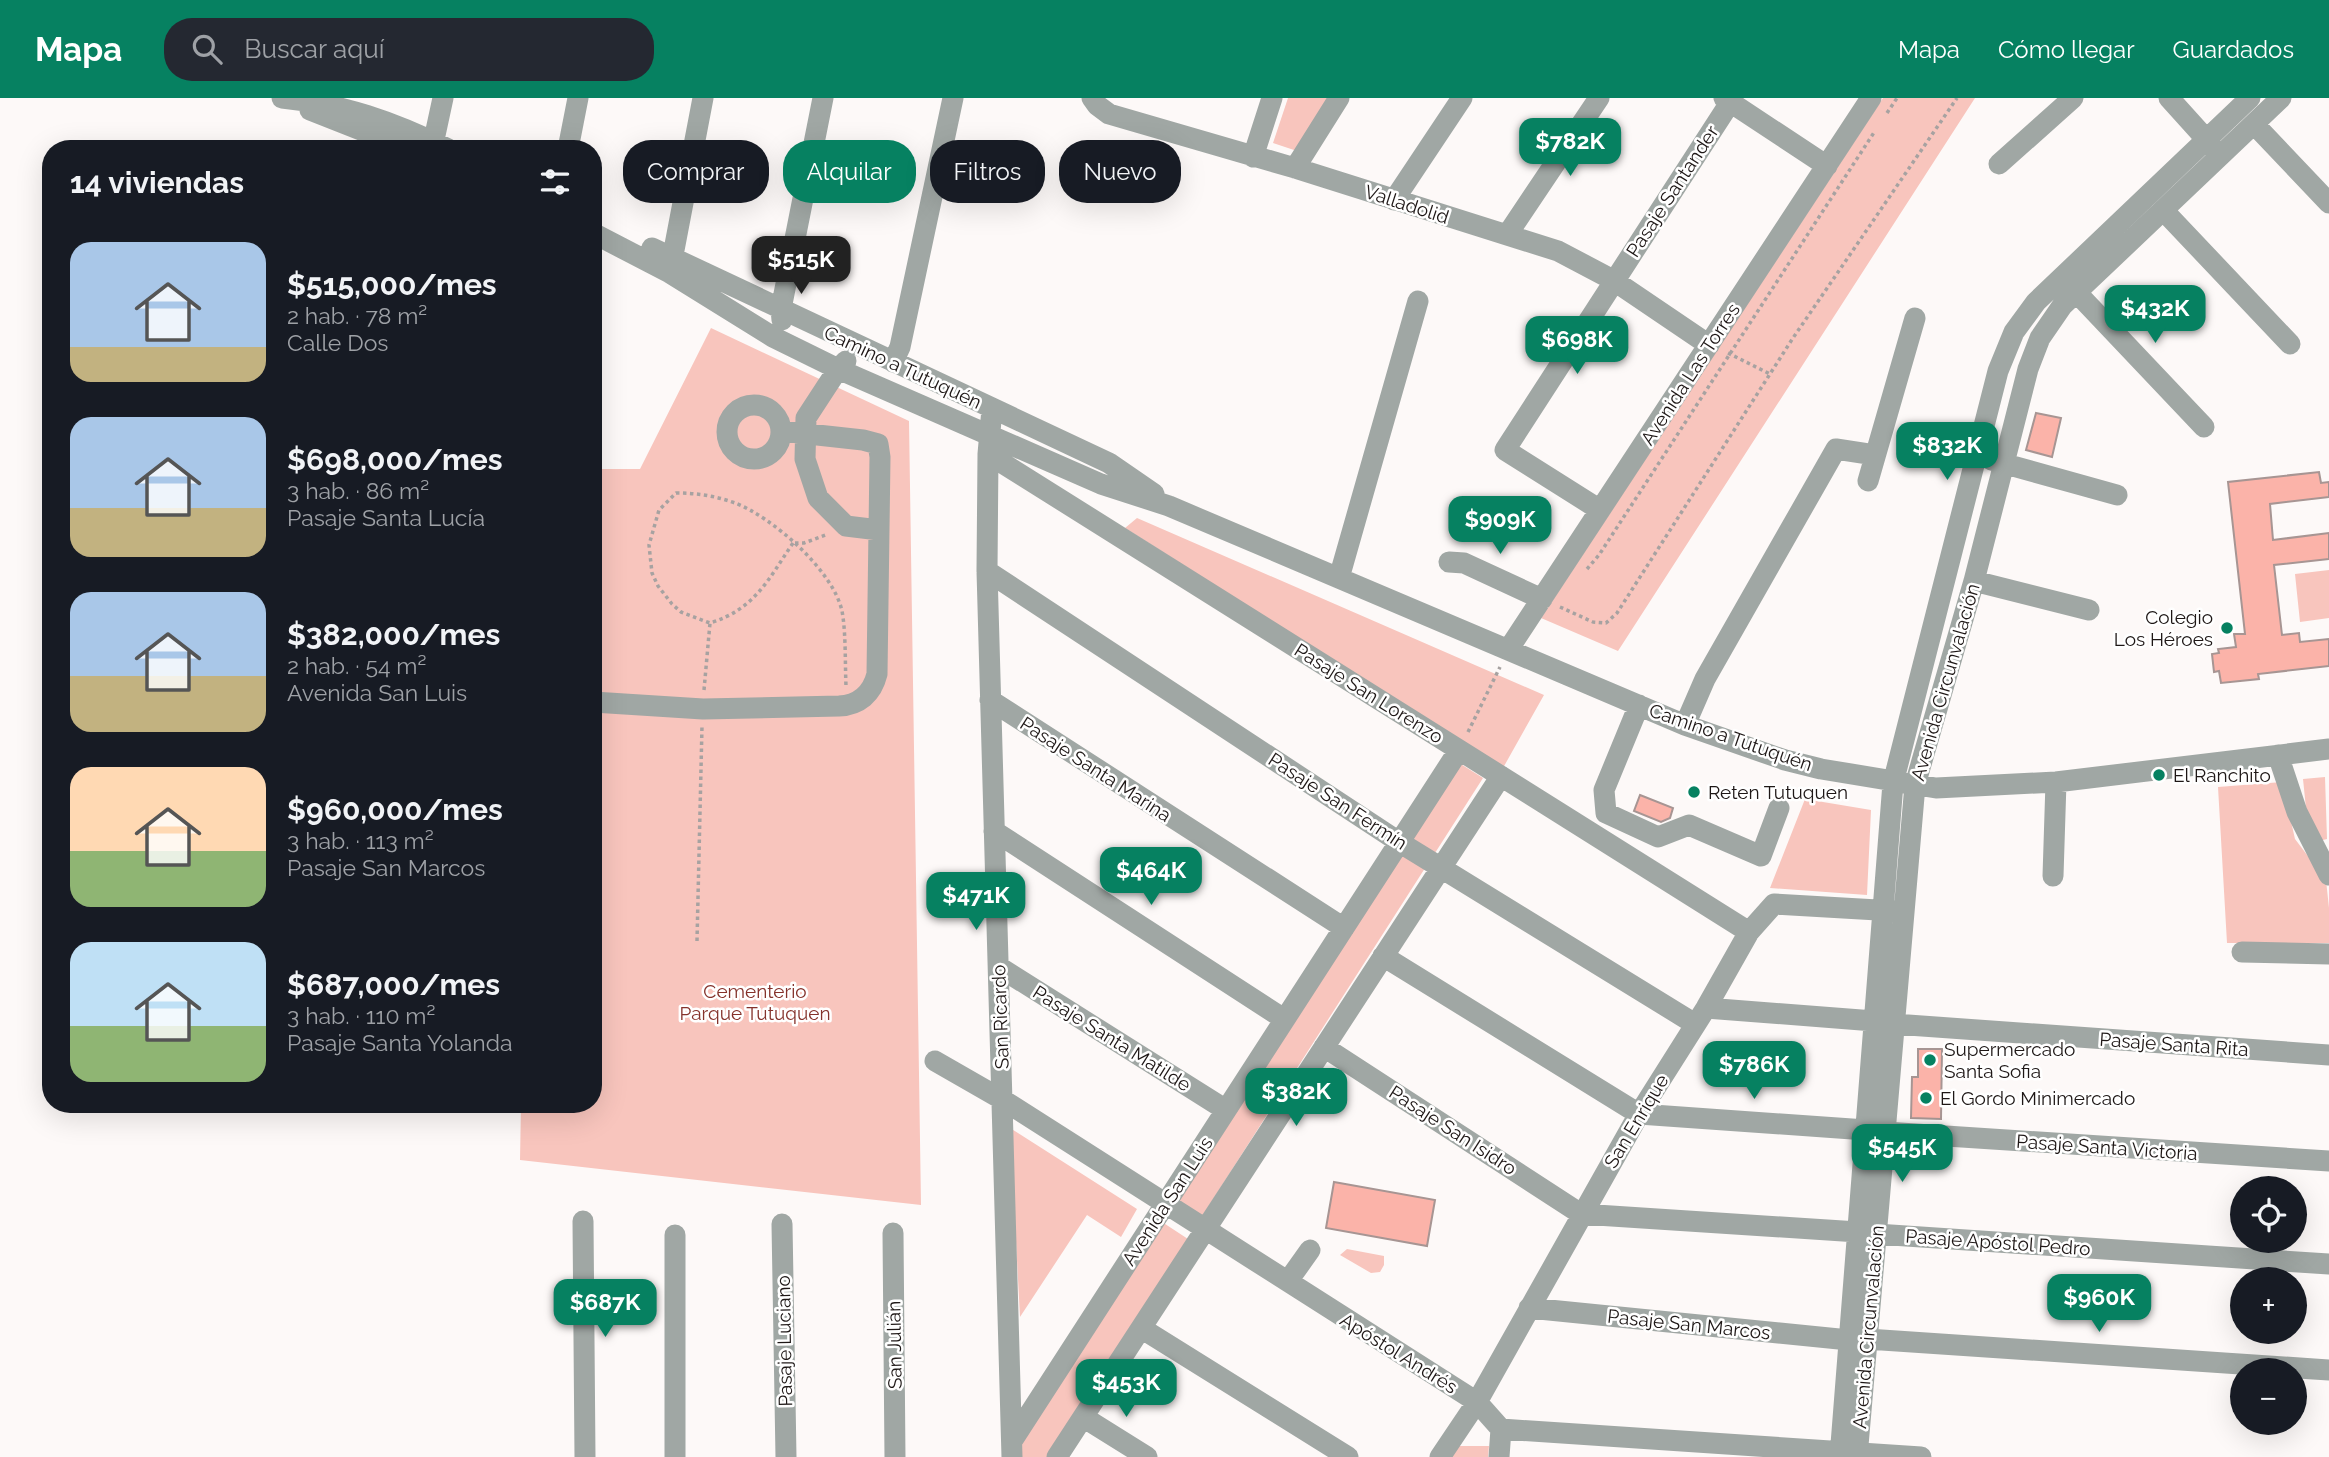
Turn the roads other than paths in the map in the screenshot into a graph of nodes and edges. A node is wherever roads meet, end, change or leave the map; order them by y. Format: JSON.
{"nodes":[{"id":1,"x":282,"y":98,"type":"edge"},
{"id":2,"x":443,"y":98,"type":"edge"},
{"id":3,"x":578,"y":98,"type":"edge"},
{"id":4,"x":703,"y":98,"type":"edge"},
{"id":5,"x":823,"y":98,"type":"edge"},
{"id":6,"x":953,"y":98,"type":"edge"},
{"id":7,"x":1092,"y":98,"type":"edge"},
{"id":8,"x":1272,"y":98,"type":"edge"},
{"id":9,"x":1339,"y":98,"type":"edge"},
{"id":10,"x":1462,"y":98,"type":"edge"},
{"id":11,"x":1599,"y":98,"type":"edge"},
{"id":12,"x":1871,"y":98,"type":"edge"},
{"id":13,"x":2073,"y":98,"type":"edge"},
{"id":14,"x":2169,"y":98,"type":"edge"},
{"id":15,"x":2250,"y":98,"type":"edge"},
{"id":16,"x":2281,"y":98,"type":"edge"},
{"id":17,"x":1729,"y":99,"type":"edge"},
{"id":18,"x":353,"y":112,"type":"edge"},
{"id":19,"x":2254,"y":124,"type":"junction"},
{"id":20,"x":395,"y":140,"type":"edge"},
{"id":21,"x":425,"y":140,"type":"edge"},
{"id":22,"x":439,"y":140,"type":"edge"},
{"id":23,"x":570,"y":140,"type":"edge"},
{"id":24,"x":2214,"y":148,"type":"junction"},
{"id":25,"x":1253,"y":157,"type":"junction"},
{"id":26,"x":1998,"y":164,"type":"dead end"},
{"id":27,"x":1827,"y":166,"type":"junction"},
{"id":28,"x":1295,"y":168,"type":"junction"},
{"id":29,"x":1394,"y":200,"type":"junction"},
{"id":30,"x":2329,"y":203,"type":"edge"},
{"id":31,"x":2163,"y":210,"type":"junction"},
{"id":32,"x":602,"y":225,"type":"edge"},
{"id":33,"x":1507,"y":235,"type":"junction"},
{"id":34,"x":602,"y":237,"type":"edge"},
{"id":35,"x":671,"y":265,"type":"junction"},
{"id":36,"x":1613,"y":280,"type":"junction"},
{"id":37,"x":2077,"y":293,"type":"junction"},
{"id":38,"x":1418,"y":301,"type":"dead end"},
{"id":39,"x":781,"y":309,"type":"junction"},
{"id":40,"x":1915,"y":318,"type":"dead end"},
{"id":41,"x":786,"y":343,"type":"junction"},
{"id":42,"x":2290,"y":344,"type":"dead end"},
{"id":43,"x":1709,"y":345,"type":"junction"},
{"id":44,"x":860,"y":347,"type":"junction"},
{"id":45,"x":893,"y":362,"type":"junction"},
{"id":46,"x":838,"y":369,"type":"junction"},
{"id":47,"x":992,"y":409,"type":"junction"},
{"id":48,"x":2204,"y":427,"type":"dead end"},
{"id":49,"x":781,"y":431,"type":"dead end"},
{"id":50,"x":805,"y":433,"type":"junction"},
{"id":51,"x":988,"y":445,"type":"junction"},
{"id":52,"x":1875,"y":455,"type":"junction"},
{"id":53,"x":1976,"y":455,"type":"junction"},
{"id":54,"x":2003,"y":464,"type":"junction"},
{"id":55,"x":1868,"y":481,"type":"dead end"},
{"id":56,"x":2117,"y":495,"type":"dead end"},
{"id":57,"x":1169,"y":506,"type":"junction"},
{"id":58,"x":1600,"y":510,"type":"junction"},
{"id":59,"x":879,"y":530,"type":"junction"},
{"id":60,"x":1449,"y":562,"type":"dead end"},
{"id":61,"x":987,"y":571,"type":"junction"},
{"id":62,"x":1339,"y":578,"type":"junction"},
{"id":63,"x":1973,"y":581,"type":"junction"},
{"id":64,"x":1542,"y":598,"type":"junction"},
{"id":65,"x":2089,"y":610,"type":"dead end"},
{"id":66,"x":1508,"y":650,"type":"junction"},
{"id":67,"x":990,"y":700,"type":"junction"},
{"id":68,"x":602,"y":703,"type":"edge"},
{"id":69,"x":1639,"y":705,"type":"junction"},
{"id":70,"x":1685,"y":725,"type":"junction"},
{"id":71,"x":2329,"y":749,"type":"edge"},
{"id":72,"x":1459,"y":750,"type":"junction"},
{"id":73,"x":2278,"y":755,"type":"junction"},
{"id":74,"x":1501,"y":776,"type":"junction"},
{"id":75,"x":2056,"y":782,"type":"junction"},
{"id":76,"x":1893,"y":783,"type":"junction"},
{"id":77,"x":1915,"y":785,"type":"junction"},
{"id":78,"x":1779,"y":808,"type":"dead end"},
{"id":79,"x":994,"y":831,"type":"junction"},
{"id":80,"x":1399,"y":842,"type":"junction"},
{"id":81,"x":1441,"y":867,"type":"junction"},
{"id":82,"x":2329,"y":875,"type":"edge"},
{"id":83,"x":2053,"y":876,"type":"dead end"},
{"id":84,"x":1894,"y":911,"type":"junction"},
{"id":85,"x":1343,"y":928,"type":"junction"},
{"id":86,"x":1749,"y":932,"type":"junction"},
{"id":87,"x":2242,"y":952,"type":"dead end"},
{"id":88,"x":2329,"y":954,"type":"edge"},
{"id":89,"x":1383,"y":956,"type":"junction"},
{"id":90,"x":999,"y":967,"type":"junction"},
{"id":91,"x":1701,"y":1016,"type":"junction"},
{"id":92,"x":1284,"y":1019,"type":"junction"},
{"id":93,"x":1884,"y":1022,"type":"junction"},
{"id":94,"x":1324,"y":1047,"type":"junction"},
{"id":95,"x":2329,"y":1055,"type":"edge"},
{"id":96,"x":935,"y":1061,"type":"dead end"},
{"id":97,"x":1003,"y":1100,"type":"junction"},
{"id":98,"x":1226,"y":1110,"type":"junction"},
{"id":99,"x":1639,"y":1114,"type":"junction"},
{"id":100,"x":1875,"y":1131,"type":"junction"},
{"id":101,"x":2329,"y":1161,"type":"edge"},
{"id":102,"x":1165,"y":1203,"type":"junction"},
{"id":103,"x":1581,"y":1214,"type":"junction"},
{"id":104,"x":583,"y":1221,"type":"dead end"},
{"id":105,"x":782,"y":1224,"type":"dead end"},
{"id":106,"x":1206,"y":1229,"type":"junction"},
{"id":107,"x":893,"y":1233,"type":"dead end"},
{"id":108,"x":1867,"y":1233,"type":"junction"},
{"id":109,"x":675,"y":1235,"type":"dead end"},
{"id":110,"x":1310,"y":1250,"type":"dead end"},
{"id":111,"x":2329,"y":1264,"type":"edge"},
{"id":112,"x":1288,"y":1282,"type":"junction"},
{"id":113,"x":1529,"y":1308,"type":"junction"},
{"id":114,"x":1141,"y":1328,"type":"junction"},
{"id":115,"x":1858,"y":1340,"type":"junction"},
{"id":116,"x":2329,"y":1370,"type":"edge"},
{"id":117,"x":1477,"y":1402,"type":"junction"},
{"id":118,"x":1083,"y":1417,"type":"junction"},
{"id":119,"x":1501,"y":1429,"type":"junction"},
{"id":120,"x":1619,"y":1447,"type":"edge"},
{"id":121,"x":1012,"y":1449,"type":"edge"},
{"id":122,"x":1723,"y":1450,"type":"edge"},
{"id":123,"x":1849,"y":1455,"type":"edge"},
{"id":124,"x":585,"y":1457,"type":"edge"},
{"id":125,"x":675,"y":1457,"type":"edge"},
{"id":126,"x":786,"y":1457,"type":"edge"},
{"id":127,"x":895,"y":1457,"type":"edge"},
{"id":128,"x":1057,"y":1457,"type":"edge"},
{"id":129,"x":1147,"y":1457,"type":"edge"},
{"id":130,"x":1348,"y":1457,"type":"edge"},
{"id":131,"x":1440,"y":1457,"type":"edge"},
{"id":132,"x":1499,"y":1457,"type":"edge"},
{"id":133,"x":1921,"y":1457,"type":"edge"}],
"edges":[{"from":1,"to":18,"type":"street"},
{"from":2,"to":22,"type":"street"},
{"from":3,"to":23,"type":"street"},
{"from":4,"to":35,"type":"street"},
{"from":5,"to":39,"type":"street"},
{"from":6,"to":45,"type":"street"},
{"from":7,"to":25,"type":"street","name":"Valladolid"},
{"from":8,"to":25,"type":"street"},
{"from":9,"to":28,"type":"street"},
{"from":10,"to":29,"type":"street"},
{"from":11,"to":33,"type":"street"},
{"from":12,"to":27,"type":"street","name":"Avenida Las Torres"},
{"from":13,"to":26,"type":"street"},
{"from":14,"to":24,"type":"street"},
{"from":15,"to":24,"type":"street","name":"Avenida Circunvalación"},
{"from":16,"to":19,"type":"street","name":"Avenida Circunvalación"},
{"from":17,"to":27,"type":"street"},
{"from":17,"to":36,"type":"street","name":"Pasaje Santander"},
{"from":18,"to":20,"type":"street"},
{"from":18,"to":21,"type":"street"},
{"from":19,"to":24,"type":"street","name":"Avenida Circunvalación"},
{"from":19,"to":30,"type":"street"},
{"from":24,"to":31,"type":"street","name":"Avenida Circunvalación"},
{"from":24,"to":53,"type":"street","name":"Avenida Circunvalación"},
{"from":25,"to":28,"type":"street","name":"Valladolid"},
{"from":27,"to":43,"type":"street","name":"Avenida Las Torres"},
{"from":28,"to":29,"type":"street","name":"Valladolid"},
{"from":29,"to":33,"type":"street","name":"Valladolid"},
{"from":31,"to":37,"type":"street","name":"Avenida Circunvalación"},
{"from":31,"to":42,"type":"street"},
{"from":32,"to":35,"type":"street","name":"Camino a Tutuquén"},
{"from":33,"to":36,"type":"street","name":"Valladolid"},
{"from":34,"to":35,"type":"street","name":"Camino a Tutuquén"},
{"from":35,"to":39,"type":"street","name":"Camino a Tutuquén"},
{"from":35,"to":41,"type":"street","name":"Camino a Tutuquén"},
{"from":36,"to":43,"type":"street","name":"Valladolid"},
{"from":36,"to":58,"type":"street","name":"Pasaje Santander"},
{"from":37,"to":48,"type":"street"},
{"from":37,"to":54,"type":"street","name":"Avenida Circunvalación"},
{"from":38,"to":62,"type":"street"},
{"from":39,"to":41,"type":"street"},
{"from":39,"to":44,"type":"street","name":"Camino a Tutuquén"},
{"from":40,"to":52,"type":"street"},
{"from":41,"to":46,"type":"street","name":"Camino a Tutuquén"},
{"from":43,"to":58,"type":"street","name":"Avenida Las Torres"},
{"from":44,"to":45,"type":"street","name":"Camino a Tutuquén"},
{"from":44,"to":46,"type":"street"},
{"from":45,"to":47,"type":"street","name":"Camino a Tutuquén"},
{"from":46,"to":50,"type":"street"},
{"from":46,"to":51,"type":"street","name":"Camino a Tutuquén"},
{"from":47,"to":51,"type":"street","name":"San Ricardo"},
{"from":47,"to":57,"type":"street","name":"Camino a Tutuquén"},
{"from":49,"to":50,"type":"street"},
{"from":50,"to":59,"type":"street"},
{"from":50,"to":59,"type":"street"},
{"from":51,"to":57,"type":"street","name":"Camino a Tutuquén"},
{"from":51,"to":61,"type":"street","name":"San Ricardo"},
{"from":51,"to":72,"type":"street","name":"Pasaje San Lorenzo"},
{"from":52,"to":55,"type":"street"},
{"from":52,"to":70,"type":"street"},
{"from":53,"to":54,"type":"street"},
{"from":53,"to":76,"type":"street","name":"Avenida Circunvalación"},
{"from":54,"to":56,"type":"street"},
{"from":54,"to":63,"type":"street","name":"Avenida Circunvalación"},
{"from":57,"to":62,"type":"street","name":"Camino a Tutuquén"},
{"from":58,"to":64,"type":"street","name":"Avenida Las Torres"},
{"from":59,"to":68,"type":"street"},
{"from":60,"to":64,"type":"street"},
{"from":61,"to":67,"type":"street","name":"San Ricardo"},
{"from":61,"to":80,"type":"street","name":"Pasaje San Fermín"},
{"from":62,"to":66,"type":"street","name":"Camino a Tutuquén"},
{"from":63,"to":65,"type":"street"},
{"from":63,"to":77,"type":"street","name":"Avenida Circunvalación"},
{"from":64,"to":66,"type":"street","name":"Avenida Las Torres"},
{"from":66,"to":69,"type":"street","name":"Camino a Tutuquén"},
{"from":67,"to":79,"type":"street","name":"San Ricardo"},
{"from":67,"to":85,"type":"street","name":"Pasaje Santa Marina"},
{"from":69,"to":70,"type":"street","name":"Camino a Tutuquén"},
{"from":69,"to":78,"type":"street"},
{"from":70,"to":76,"type":"street","name":"Camino a Tutuquén"},
{"from":71,"to":73,"type":"street","name":"Camino a Tutuquén"},
{"from":72,"to":74,"type":"street","name":"Pasaje San Lorenzo"},
{"from":72,"to":80,"type":"street","name":"Avenida San Luis"},
{"from":73,"to":75,"type":"street","name":"Camino a Tutuquén"},
{"from":73,"to":82,"type":"street"},
{"from":74,"to":81,"type":"street"},
{"from":74,"to":86,"type":"street","name":"Pasaje San Lorenzo"},
{"from":75,"to":77,"type":"street","name":"Camino a Tutuquén"},
{"from":75,"to":83,"type":"street"},
{"from":76,"to":77,"type":"street","name":"Camino a Tutuquén"},
{"from":76,"to":84,"type":"street","name":"Avenida Circunvalación"},
{"from":77,"to":84,"type":"street","name":"Avenida Circunvalación"},
{"from":79,"to":90,"type":"street","name":"San Ricardo"},
{"from":79,"to":92,"type":"street"},
{"from":80,"to":81,"type":"street","name":"Pasaje San Fermín"},
{"from":80,"to":85,"type":"street","name":"Avenida San Luis"},
{"from":81,"to":89,"type":"street"},
{"from":81,"to":91,"type":"street","name":"Pasaje San Fermín"},
{"from":84,"to":86,"type":"street","name":"San Enrique"},
{"from":84,"to":93,"type":"street","name":"Avenida Circunvalación"},
{"from":85,"to":92,"type":"street","name":"Avenida San Luis"},
{"from":86,"to":91,"type":"street","name":"San Enrique"},
{"from":87,"to":88,"type":"street"},
{"from":89,"to":94,"type":"street"},
{"from":89,"to":99,"type":"street"},
{"from":90,"to":97,"type":"street","name":"San Ricardo"},
{"from":90,"to":98,"type":"street","name":"Pasaje Santa Matilde"},
{"from":91,"to":93,"type":"street","name":"Pasaje Santa Rita"},
{"from":91,"to":99,"type":"street","name":"San Enrique"},
{"from":92,"to":98,"type":"street","name":"Avenida San Luis"},
{"from":93,"to":95,"type":"street","name":"Pasaje Santa Rita"},
{"from":93,"to":100,"type":"street","name":"Avenida Circunvalación"},
{"from":94,"to":103,"type":"street","name":"Pasaje San Isidro"},
{"from":94,"to":106,"type":"street"},
{"from":96,"to":97,"type":"street","name":"Apóstol Andrés"},
{"from":97,"to":102,"type":"street","name":"Apóstol Andrés"},
{"from":97,"to":121,"type":"street","name":"San Ricardo"},
{"from":98,"to":102,"type":"street","name":"Avenida San Luis"},
{"from":99,"to":100,"type":"street","name":"Pasaje Santa Victoria"},
{"from":99,"to":103,"type":"street","name":"San Enrique"},
{"from":100,"to":101,"type":"street","name":"Pasaje Santa Victoria"},
{"from":100,"to":108,"type":"street","name":"Avenida Circunvalación"},
{"from":102,"to":106,"type":"street","name":"Apóstol Andrés"},
{"from":102,"to":121,"type":"street","name":"Avenida San Luis"},
{"from":103,"to":108,"type":"street","name":"Pasaje Apóstol Pedro"},
{"from":103,"to":113,"type":"street","name":"San Enrique"},
{"from":104,"to":124,"type":"street"},
{"from":105,"to":126,"type":"street","name":"Pasaje Luciano"},
{"from":106,"to":112,"type":"street","name":"Apóstol Andrés"},
{"from":106,"to":114,"type":"street"},
{"from":107,"to":127,"type":"street","name":"San Julián"},
{"from":108,"to":111,"type":"street","name":"Pasaje Apóstol Pedro"},
{"from":108,"to":115,"type":"street","name":"Avenida Circunvalación"},
{"from":109,"to":125,"type":"street"},
{"from":110,"to":112,"type":"street"},
{"from":112,"to":117,"type":"street","name":"Apóstol Andrés"},
{"from":113,"to":115,"type":"street","name":"Pasaje San Marcos"},
{"from":113,"to":117,"type":"street","name":"San Enrique"},
{"from":114,"to":118,"type":"street"},
{"from":114,"to":130,"type":"street"},
{"from":115,"to":116,"type":"street","name":"Pasaje San Marcos"},
{"from":115,"to":123,"type":"street","name":"Avenida Circunvalación"},
{"from":117,"to":119,"type":"street","name":"Apóstol Andrés"},
{"from":117,"to":131,"type":"street","name":"San Enrique"},
{"from":118,"to":128,"type":"street"},
{"from":118,"to":129,"type":"street"},
{"from":119,"to":120,"type":"street"},
{"from":119,"to":132,"type":"street"},
{"from":120,"to":122,"type":"street"},
{"from":122,"to":123,"type":"street"},
{"from":123,"to":133,"type":"street"}]}
